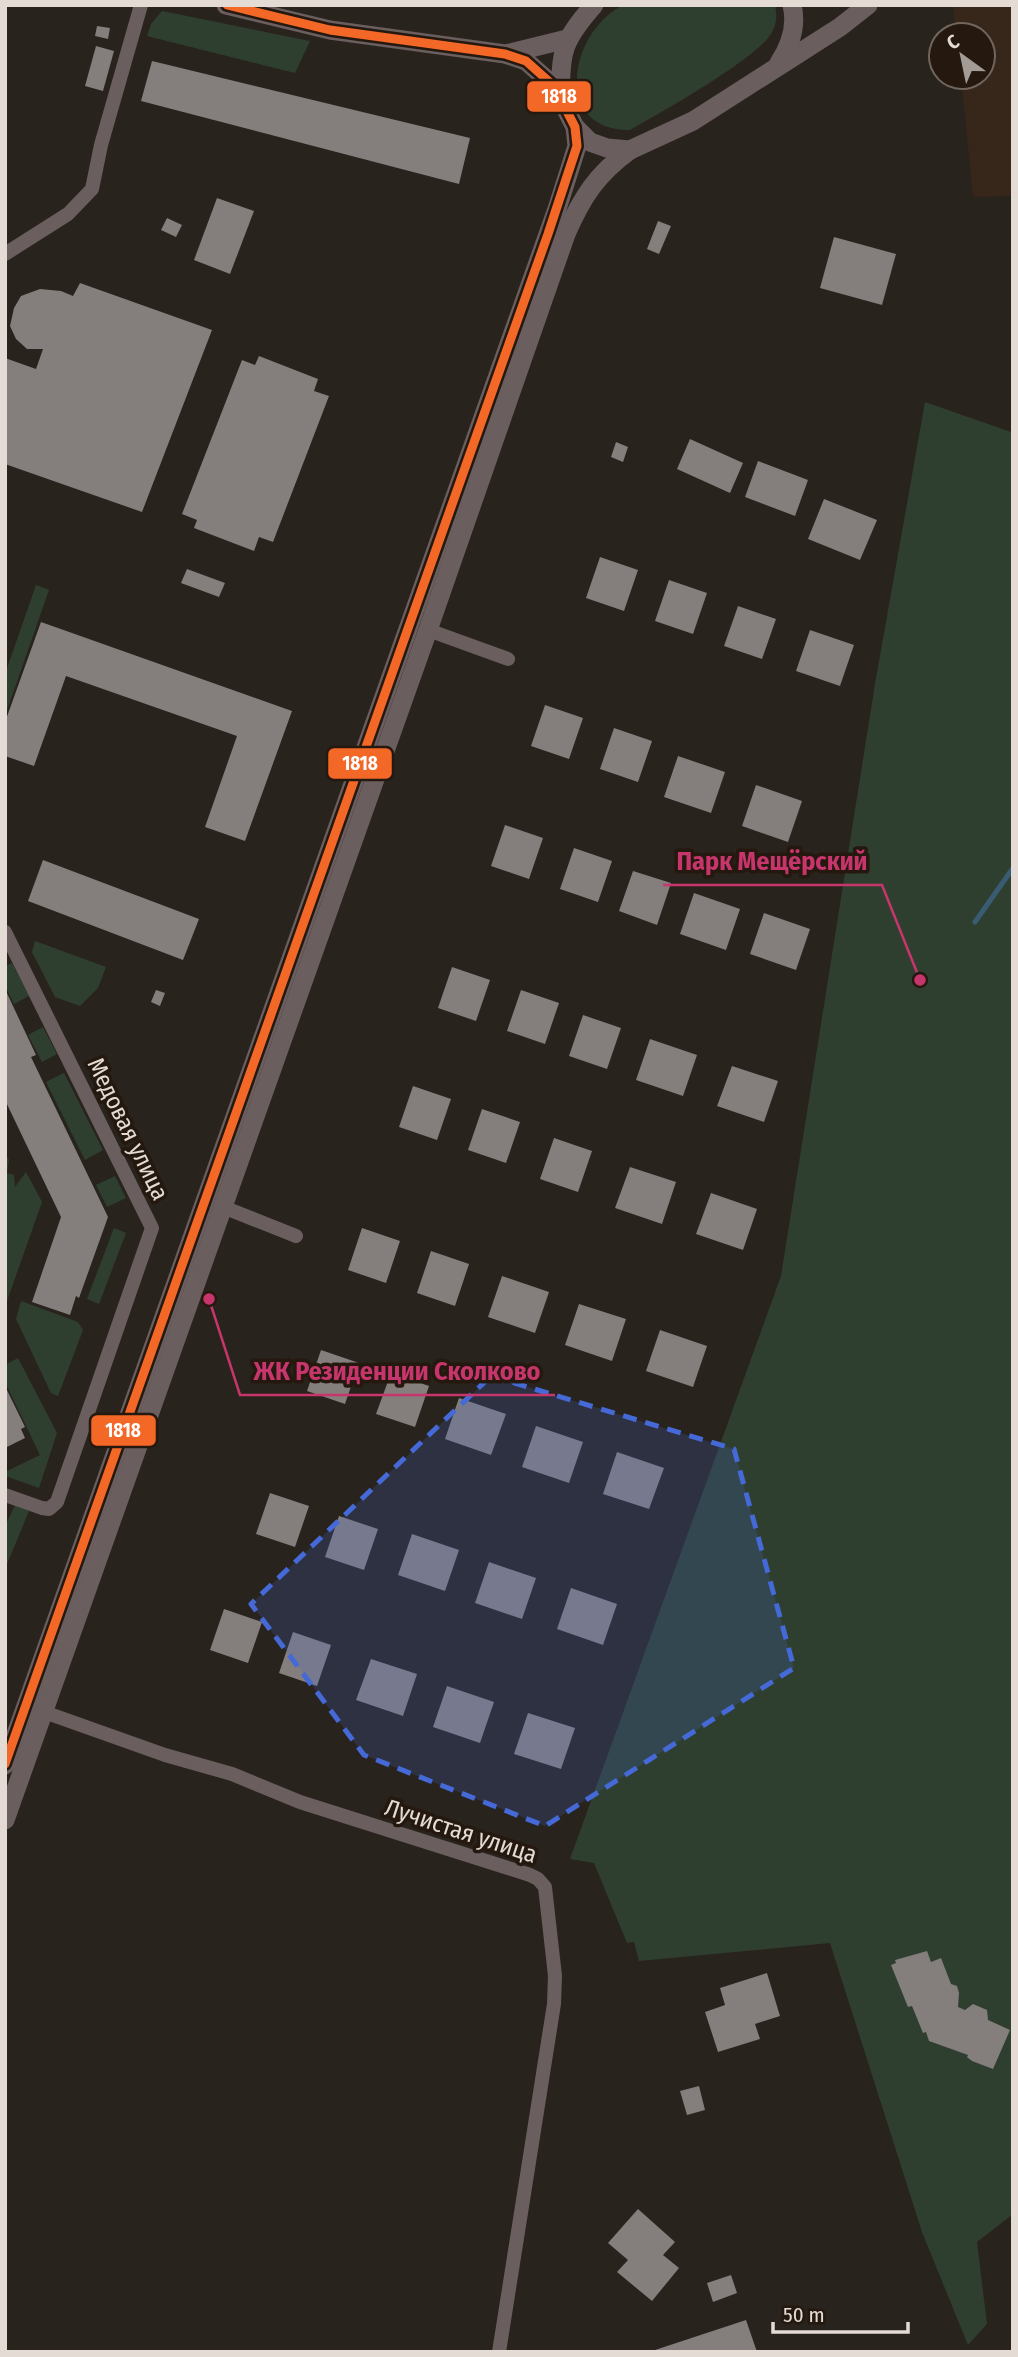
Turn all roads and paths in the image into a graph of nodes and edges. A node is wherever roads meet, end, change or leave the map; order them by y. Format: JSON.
{"nodes":[{"id":1,"x":141,"y":5,"type":"edge"},
{"id":2,"x":226,"y":5,"type":"edge"},
{"id":3,"x":594,"y":5,"type":"edge"},
{"id":4,"x":792,"y":5,"type":"edge"},
{"id":5,"x":869,"y":5,"type":"edge"},
{"id":6,"x":567,"y":39,"type":"junction"},
{"id":7,"x":505,"y":54,"type":"junction"},
{"id":8,"x":776,"y":67,"type":"junction"},
{"id":9,"x":561,"y":97,"type":"junction"},
{"id":10,"x":575,"y":127,"type":"junction"},
{"id":11,"x":630,"y":150,"type":"junction"},
{"id":12,"x":5,"y":254,"type":"edge"},
{"id":13,"x":428,"y":630,"type":"junction"},
{"id":14,"x":508,"y":659,"type":"dead end"},
{"id":15,"x":5,"y":932,"type":"edge"},
{"id":16,"x":223,"y":1208,"type":"junction"},
{"id":17,"x":296,"y":1236,"type":"dead end"},
{"id":18,"x":5,"y":1496,"type":"edge"},
{"id":19,"x":44,"y":1712,"type":"junction"},
{"id":20,"x":5,"y":1765,"type":"edge"},
{"id":21,"x":5,"y":1820,"type":"edge"},
{"id":22,"x":499,"y":2352,"type":"edge"}],
"edges":[{"from":1,"to":12,"type":"street"},
{"from":2,"to":7,"type":"street"},
{"from":3,"to":6,"type":"street"},
{"from":4,"to":8,"type":"street"},
{"from":5,"to":8,"type":"street"},
{"from":6,"to":7,"type":"street"},
{"from":6,"to":9,"type":"street"},
{"from":7,"to":9,"type":"street"},
{"from":8,"to":11,"type":"street"},
{"from":9,"to":10,"type":"street"},
{"from":10,"to":11,"type":"street"},
{"from":10,"to":20,"type":"street"},
{"from":11,"to":13,"type":"street"},
{"from":13,"to":14,"type":"street"},
{"from":13,"to":16,"type":"street"},
{"from":15,"to":18,"type":"street","name":"Медовая улица"},
{"from":16,"to":17,"type":"street"},
{"from":16,"to":19,"type":"street"},
{"from":19,"to":21,"type":"street"},
{"from":19,"to":22,"type":"street","name":"Лучистая улица"}]}
